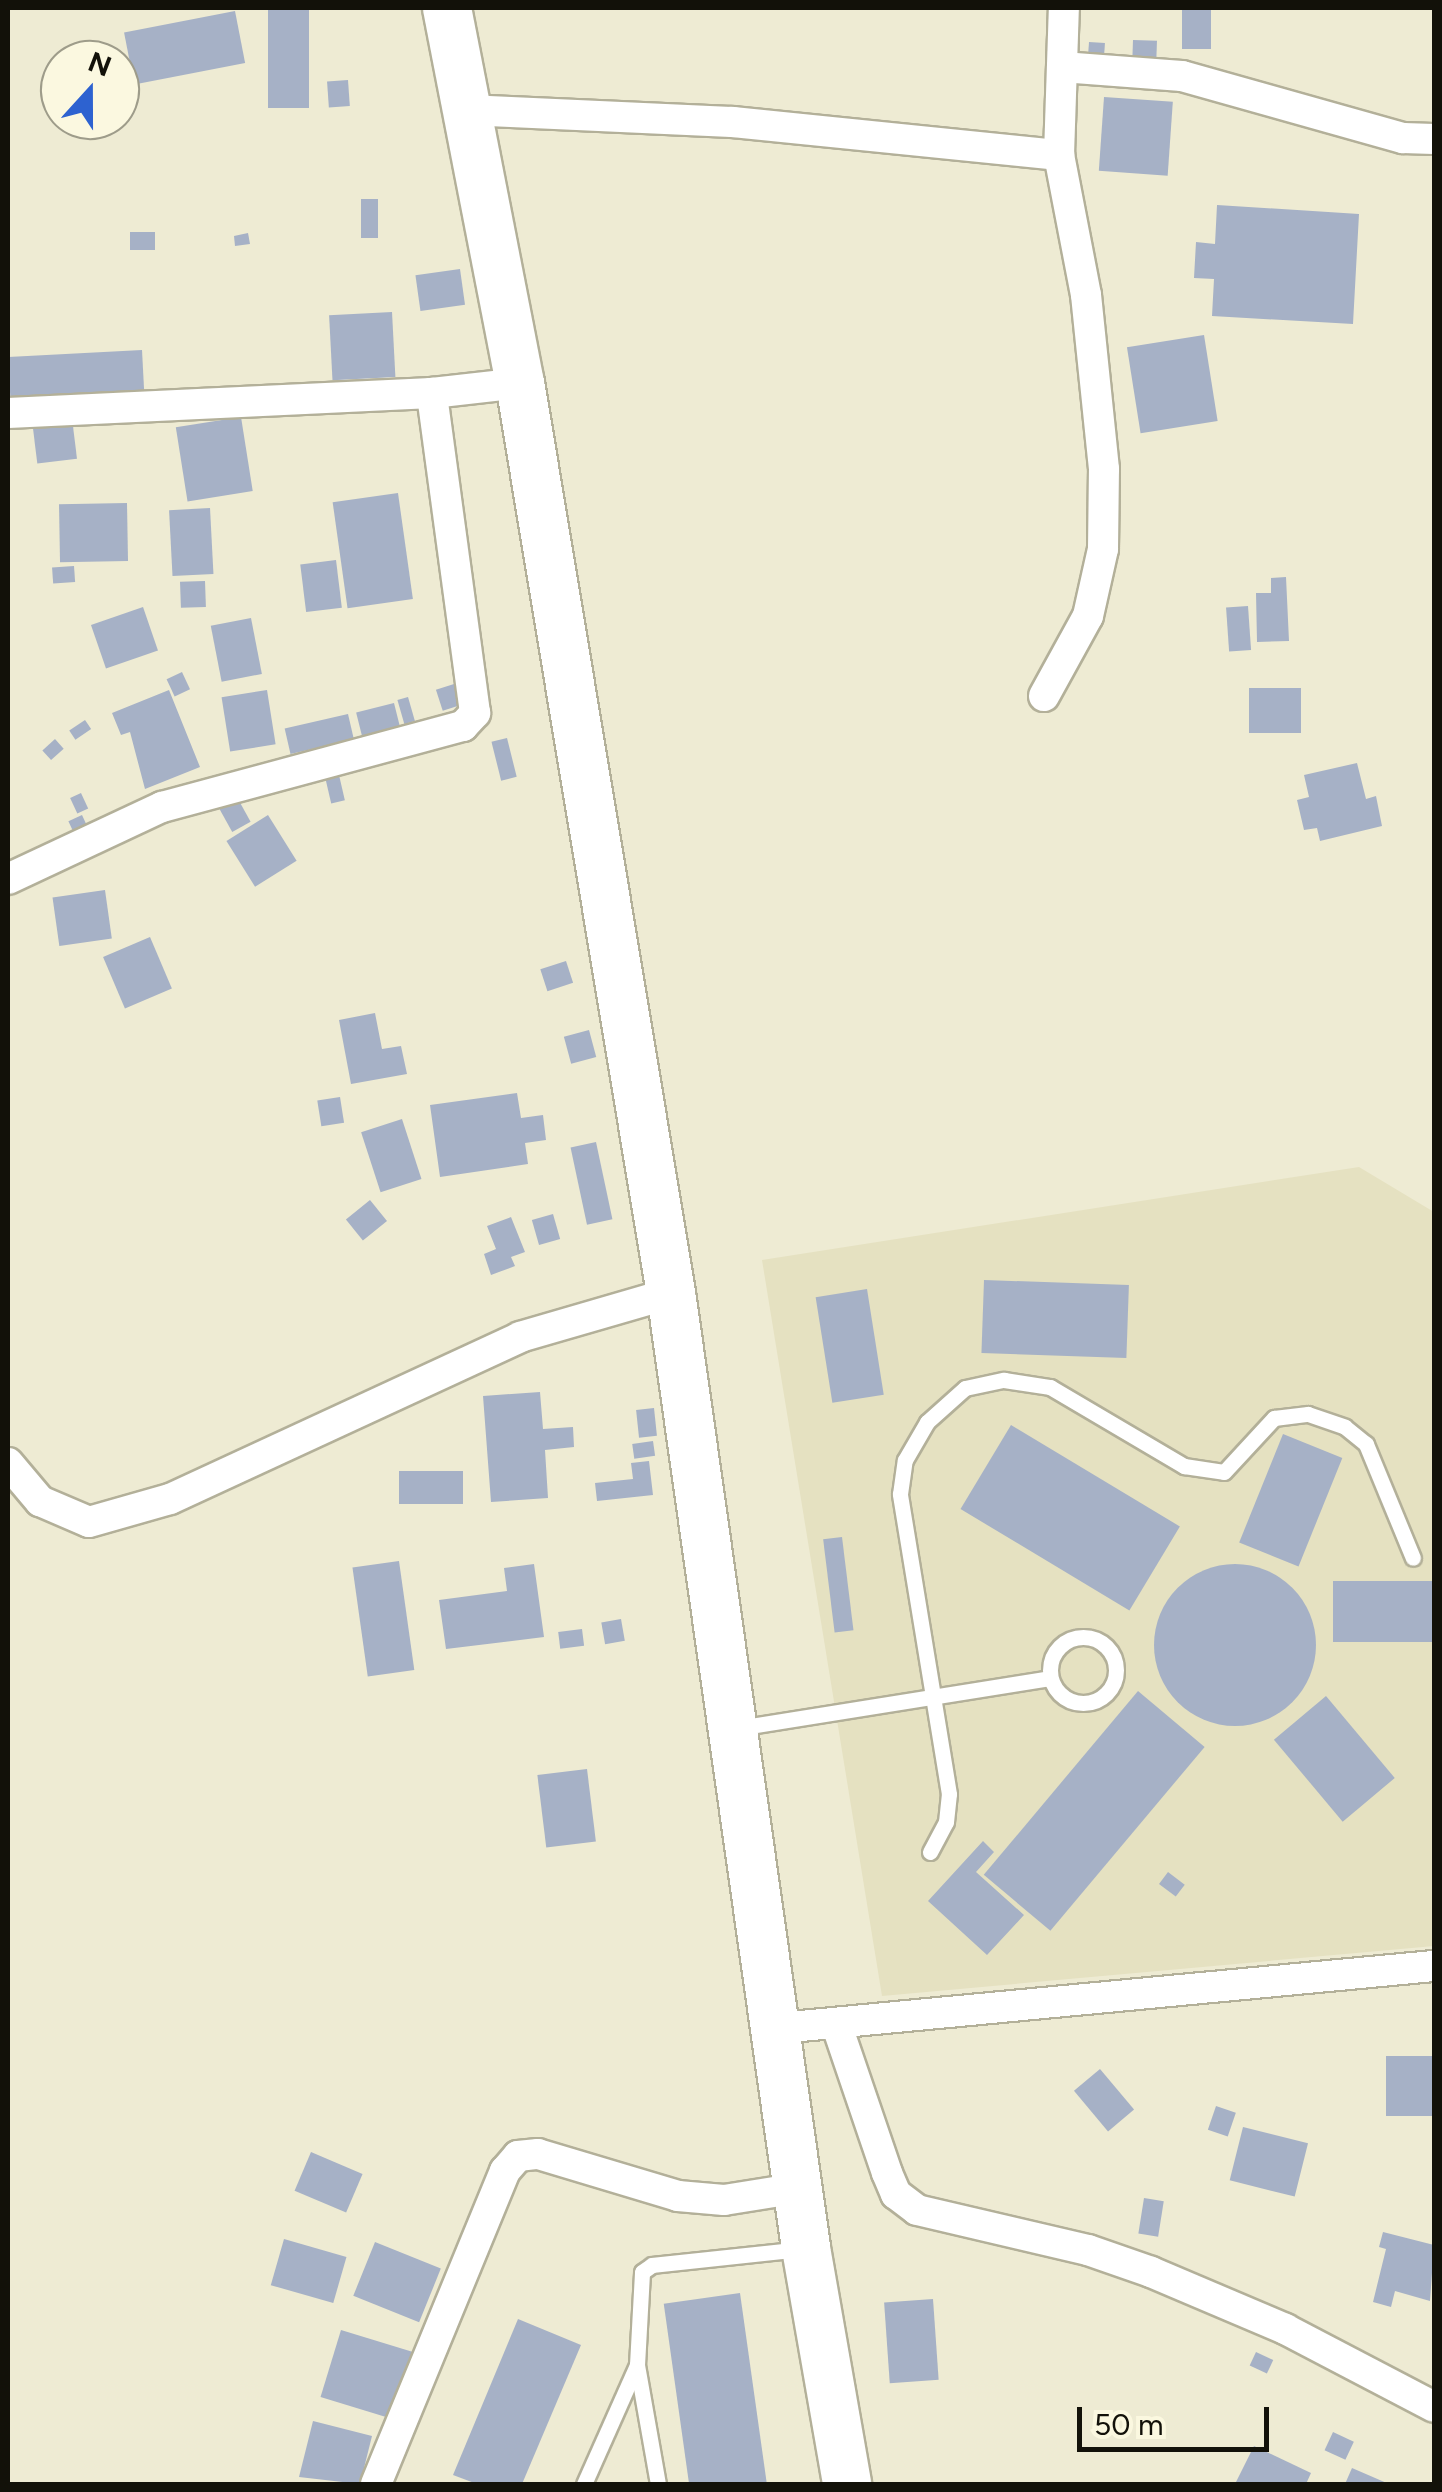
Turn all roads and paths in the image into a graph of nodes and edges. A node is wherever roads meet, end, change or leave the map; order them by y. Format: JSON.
{"nodes":[{"id":1,"x":447,"y":8,"type":"edge"},
{"id":2,"x":1064,"y":8,"type":"edge"},
{"id":3,"x":1062,"y":66,"type":"junction"},
{"id":4,"x":465,"y":110,"type":"junction"},
{"id":5,"x":1434,"y":139,"type":"edge"},
{"id":6,"x":1059,"y":155,"type":"junction"},
{"id":7,"x":520,"y":383,"type":"junction"},
{"id":8,"x":432,"y":393,"type":"junction"},
{"id":9,"x":8,"y":413,"type":"edge"},
{"id":10,"x":1044,"y":696,"type":"dead end"},
{"id":11,"x":8,"y":879,"type":"edge"},
{"id":12,"x":672,"y":1293,"type":"junction"},
{"id":13,"x":8,"y":1463,"type":"edge"},
{"id":14,"x":1413,"y":1558,"type":"dead end"},
{"id":15,"x":1050,"y":1678,"type":"junction"},
{"id":16,"x":936,"y":1700,"type":"junction"},
{"id":17,"x":736,"y":1728,"type":"junction"},
{"id":18,"x":930,"y":1852,"type":"dead end"},
{"id":19,"x":1434,"y":1966,"type":"edge"},
{"id":20,"x":836,"y":2023,"type":"junction"},
{"id":21,"x":780,"y":2028,"type":"junction"},
{"id":22,"x":798,"y":2188,"type":"junction"},
{"id":23,"x":806,"y":2248,"type":"junction"},
{"id":24,"x":637,"y":2365,"type":"junction"},
{"id":25,"x":1434,"y":2408,"type":"edge"},
{"id":26,"x":376,"y":2484,"type":"edge"},
{"id":27,"x":584,"y":2484,"type":"edge"},
{"id":28,"x":658,"y":2484,"type":"edge"},
{"id":29,"x":847,"y":2484,"type":"edge"}],
"edges":[{"from":1,"to":4,"type":"main road"},
{"from":2,"to":3,"type":"street"},
{"from":3,"to":5,"type":"street"},
{"from":3,"to":6,"type":"street"},
{"from":4,"to":6,"type":"street"},
{"from":4,"to":7,"type":"main road"},
{"from":6,"to":10,"type":"street"},
{"from":7,"to":8,"type":"street"},
{"from":7,"to":12,"type":"main road"},
{"from":8,"to":9,"type":"street"},
{"from":8,"to":11,"type":"street"},
{"from":12,"to":13,"type":"street"},
{"from":12,"to":17,"type":"main road"},
{"from":14,"to":16,"type":"lane"},
{"from":15,"to":15,"type":"lane"},
{"from":15,"to":16,"type":"lane"},
{"from":16,"to":17,"type":"lane"},
{"from":16,"to":18,"type":"lane"},
{"from":17,"to":21,"type":"main road"},
{"from":19,"to":20,"type":"street"},
{"from":20,"to":21,"type":"street"},
{"from":20,"to":25,"type":"street"},
{"from":21,"to":22,"type":"main road"},
{"from":22,"to":23,"type":"main road"},
{"from":22,"to":26,"type":"street"},
{"from":23,"to":24,"type":"lane"},
{"from":23,"to":29,"type":"main road"},
{"from":24,"to":27,"type":"lane"},
{"from":24,"to":28,"type":"lane"}]}
